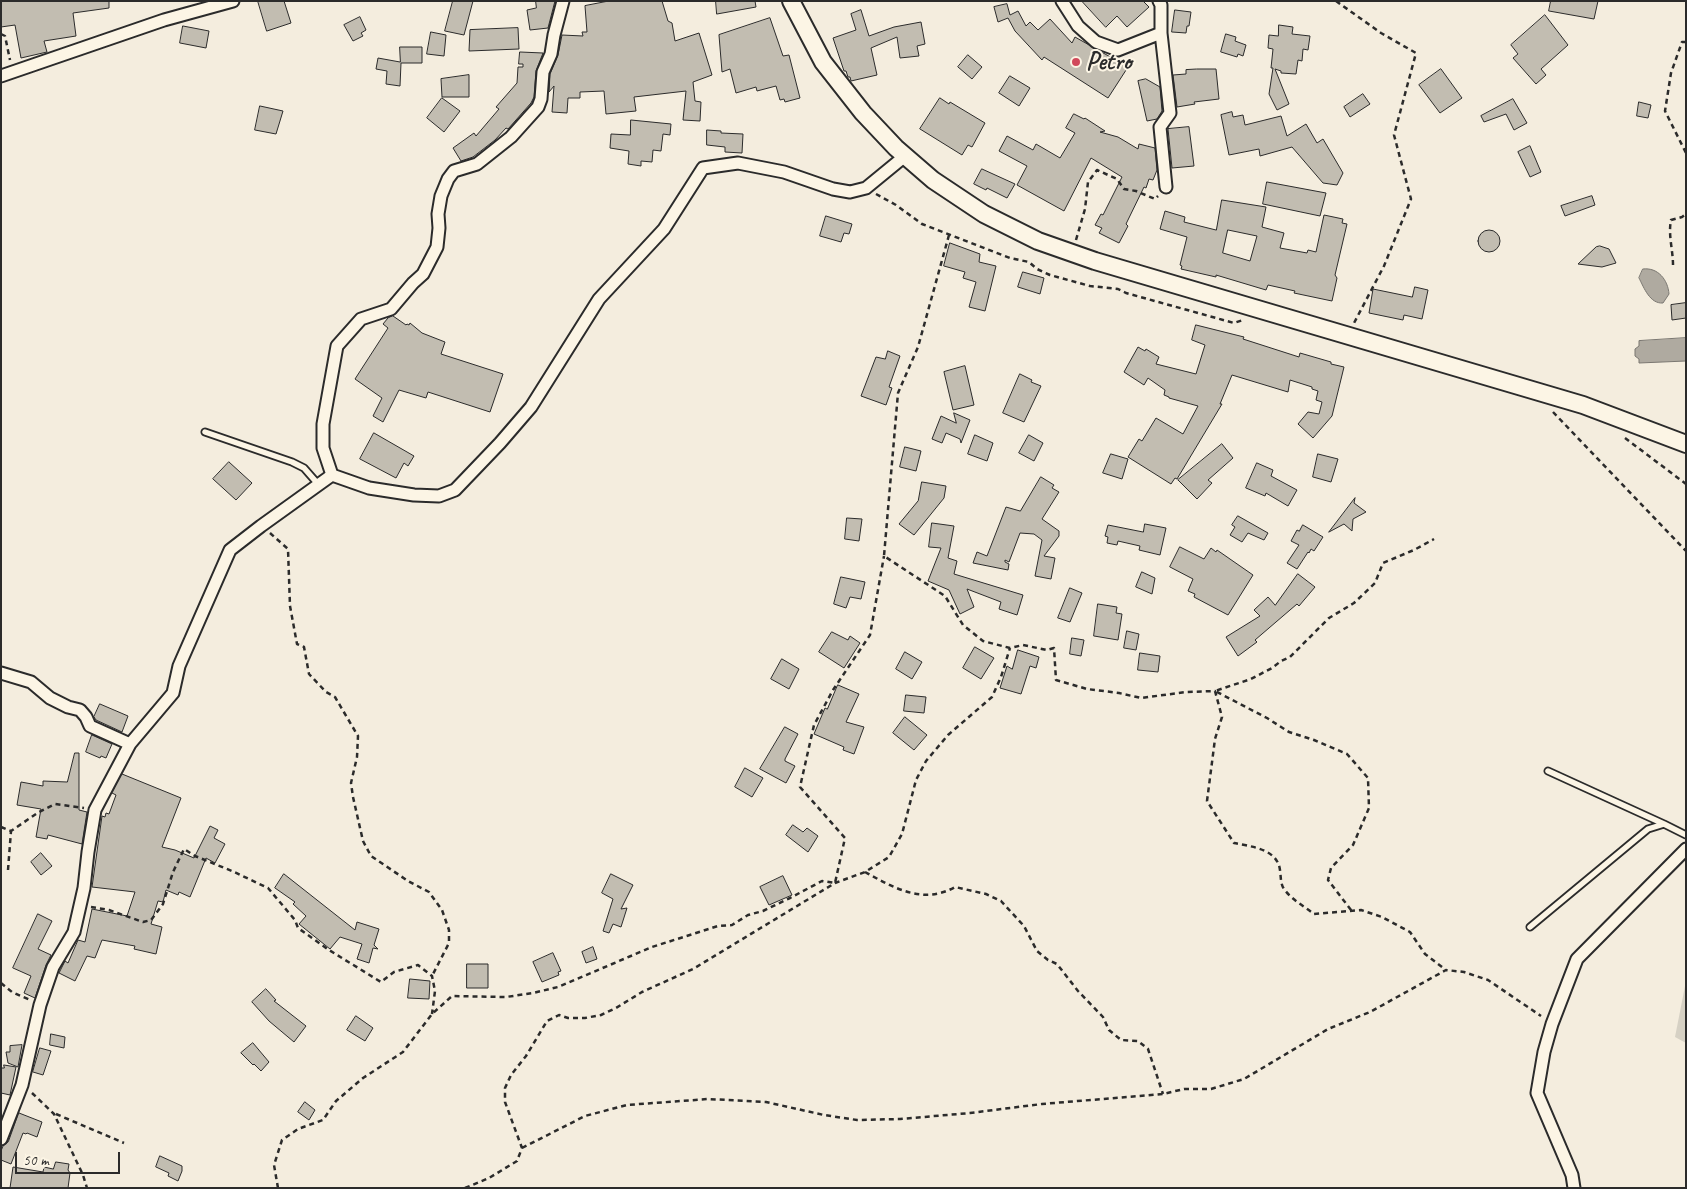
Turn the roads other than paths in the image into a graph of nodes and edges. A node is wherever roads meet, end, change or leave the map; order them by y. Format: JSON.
{"nodes":[{"id":1,"x":233,"y":1,"type":"edge"},
{"id":2,"x":563,"y":1,"type":"edge"},
{"id":3,"x":791,"y":1,"type":"edge"},
{"id":4,"x":1062,"y":1,"type":"edge"},
{"id":5,"x":1159,"y":1,"type":"edge"},
{"id":6,"x":1161,"y":33,"type":"junction"},
{"id":7,"x":7,"y":73,"type":"edge"},
{"id":8,"x":905,"y":156,"type":"junction"},
{"id":9,"x":1166,"y":187,"type":"road end"},
{"id":10,"x":205,"y":432,"type":"dead end"},
{"id":11,"x":1686,"y":444,"type":"edge"},
{"id":12,"x":332,"y":475,"type":"junction"},
{"id":13,"x":318,"y":484,"type":"junction"},
{"id":14,"x":1,"y":673,"type":"edge"},
{"id":15,"x":130,"y":744,"type":"junction"},
{"id":16,"x":1548,"y":771,"type":"dead end"},
{"id":17,"x":1664,"y":824,"type":"junction"},
{"id":18,"x":1686,"y":835,"type":"edge"},
{"id":19,"x":1686,"y":849,"type":"edge"},
{"id":20,"x":1530,"y":927,"type":"dead end"},
{"id":21,"x":1,"y":1139,"type":"edge"},
{"id":22,"x":1574,"y":1188,"type":"edge"}],
"edges":[{"from":1,"to":7,"type":"street"},
{"from":2,"to":12,"type":"street"},
{"from":3,"to":8,"type":"main road"},
{"from":4,"to":6,"type":"street"},
{"from":5,"to":6,"type":"street"},
{"from":6,"to":9,"type":"street"},
{"from":8,"to":11,"type":"main road"},
{"from":8,"to":12,"type":"street"},
{"from":10,"to":13,"type":"lane"},
{"from":12,"to":13,"type":"street"},
{"from":13,"to":15,"type":"street"},
{"from":14,"to":15,"type":"street"},
{"from":15,"to":21,"type":"street"},
{"from":16,"to":17,"type":"lane"},
{"from":17,"to":18,"type":"lane"},
{"from":17,"to":20,"type":"lane"},
{"from":19,"to":22,"type":"street"}]}
